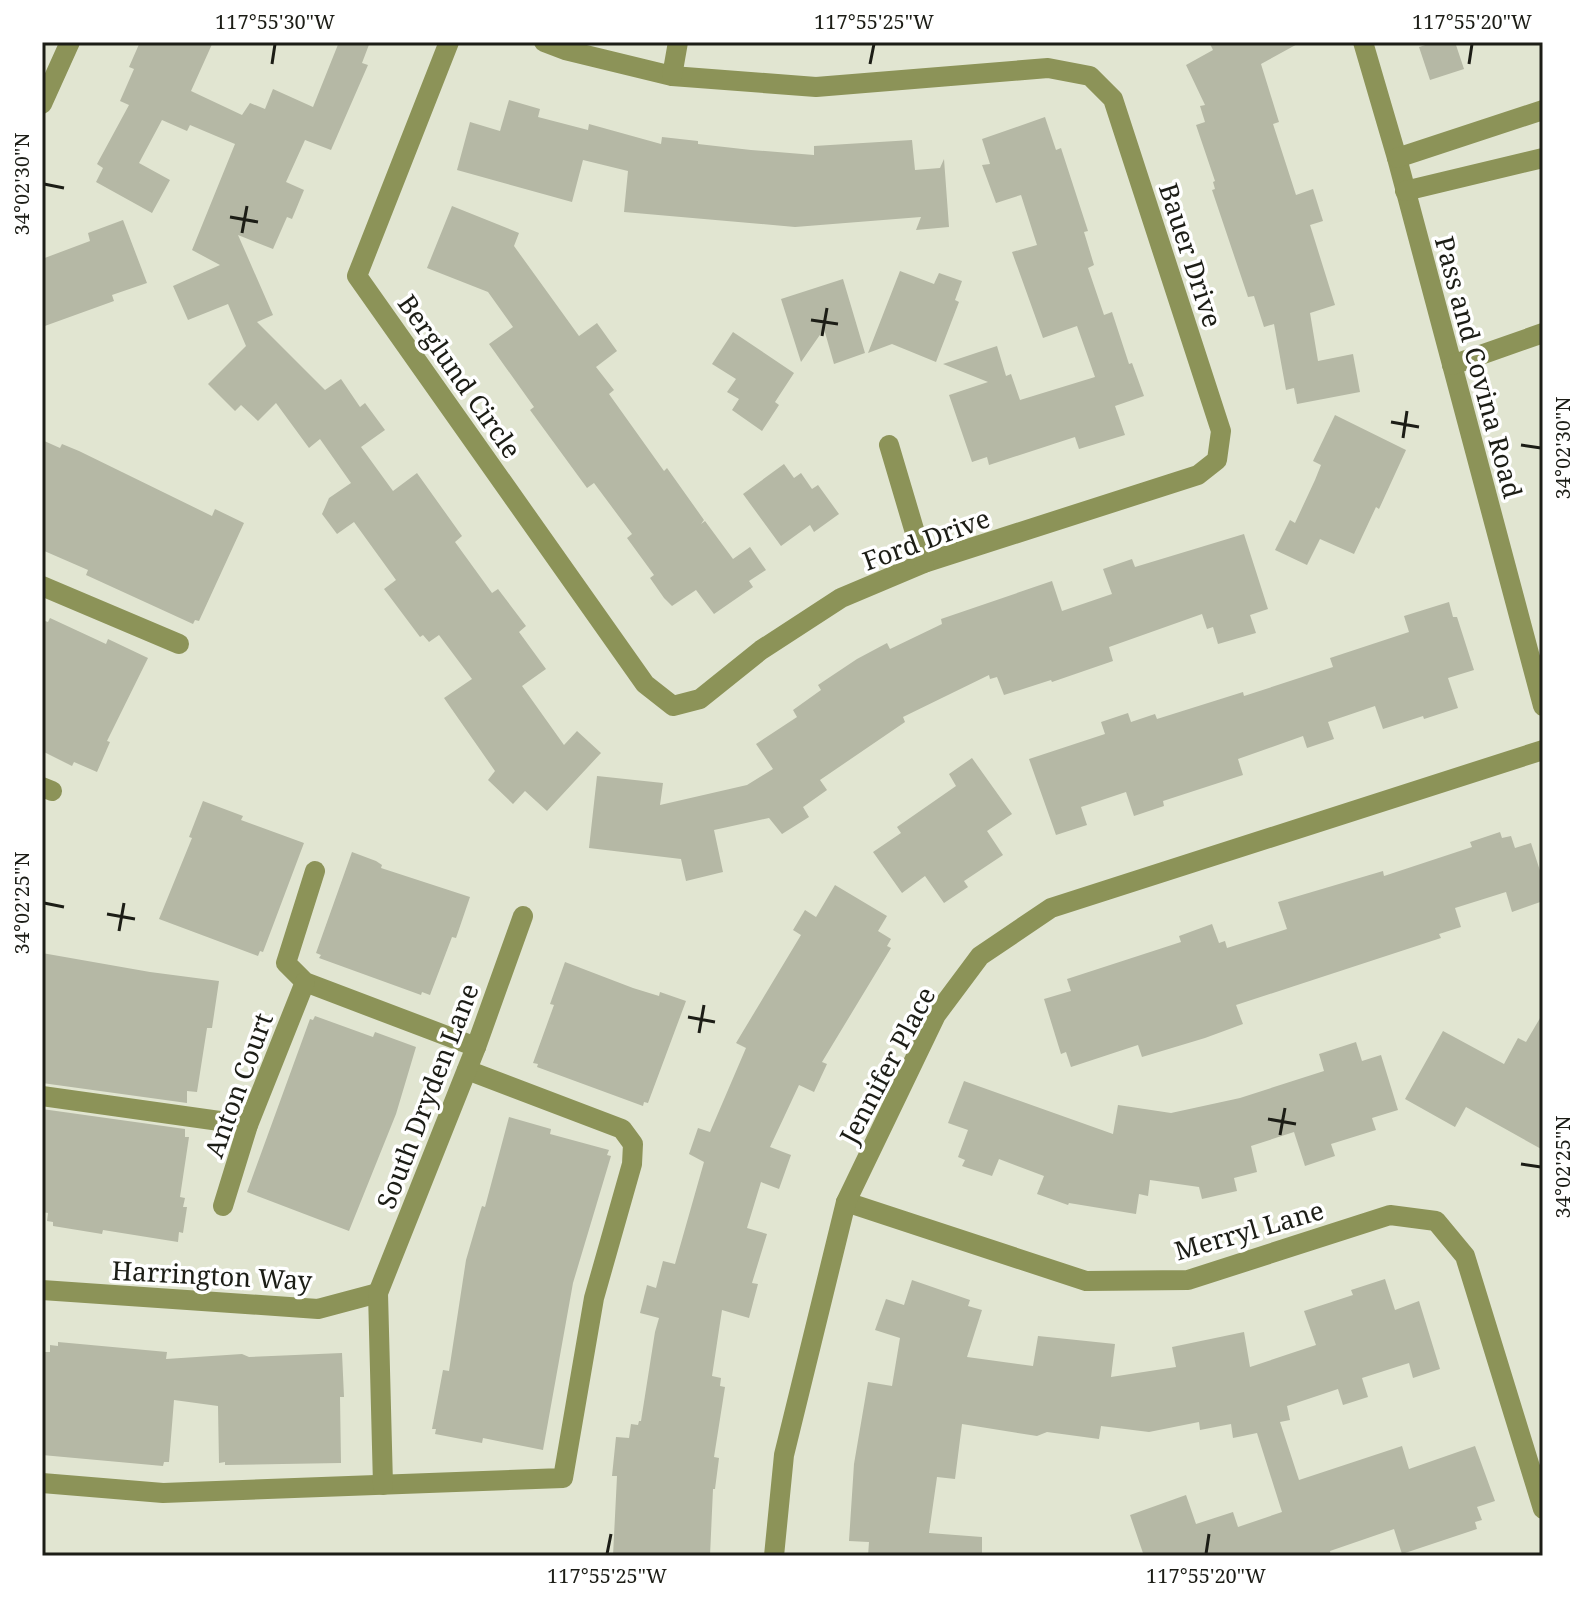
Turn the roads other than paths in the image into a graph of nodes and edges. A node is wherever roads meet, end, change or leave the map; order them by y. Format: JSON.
{"nodes":[{"id":1,"x":70,"y":42,"type":"edge"},
{"id":2,"x":449,"y":42,"type":"edge"},
{"id":3,"x":544,"y":42,"type":"edge"},
{"id":4,"x":678,"y":42,"type":"edge"},
{"id":5,"x":1363,"y":42,"type":"edge"},
{"id":6,"x":672,"y":76,"type":"junction"},
{"id":7,"x":42,"y":104,"type":"edge"},
{"id":8,"x":1543,"y":110,"type":"edge"},
{"id":9,"x":1397,"y":158,"type":"junction"},
{"id":10,"x":1543,"y":158,"type":"edge"},
{"id":11,"x":1405,"y":191,"type":"junction"},
{"id":12,"x":1543,"y":333,"type":"edge"},
{"id":13,"x":1452,"y":365,"type":"junction"},
{"id":14,"x":889,"y":445,"type":"dead end"},
{"id":15,"x":1217,"y":460,"type":"joint"},
{"id":16,"x":924,"y":563,"type":"junction"},
{"id":17,"x":42,"y":586,"type":"edge"},
{"id":18,"x":179,"y":644,"type":"dead end"},
{"id":19,"x":673,"y":706,"type":"joint"},
{"id":20,"x":1543,"y":706,"type":"edge"},
{"id":21,"x":1543,"y":750,"type":"edge"},
{"id":22,"x":315,"y":871,"type":"dead end"},
{"id":23,"x":523,"y":916,"type":"dead end"},
{"id":24,"x":305,"y":982,"type":"junction"},
{"id":25,"x":476,"y":1047,"type":"junction"},
{"id":26,"x":467,"y":1070,"type":"junction"},
{"id":27,"x":42,"y":1096,"type":"edge"},
{"id":28,"x":248,"y":1125,"type":"junction"},
{"id":29,"x":846,"y":1202,"type":"junction"},
{"id":30,"x":223,"y":1206,"type":"dead end"},
{"id":31,"x":42,"y":1290,"type":"edge"},
{"id":32,"x":378,"y":1293,"type":"junction"},
{"id":33,"x":42,"y":1483,"type":"edge"},
{"id":34,"x":383,"y":1485,"type":"junction"},
{"id":35,"x":1543,"y":1509,"type":"edge"},
{"id":36,"x":774,"y":1556,"type":"edge"}],
"edges":[{"from":1,"to":7,"type":"street"},
{"from":2,"to":19,"type":"street","name":"Berglund Circle"},
{"from":3,"to":6,"type":"street"},
{"from":4,"to":6,"type":"street"},
{"from":5,"to":9,"type":"street","name":"Pass and Covina Road"},
{"from":6,"to":15,"type":"street","name":"Bauer Drive"},
{"from":8,"to":9,"type":"street"},
{"from":9,"to":11,"type":"street","name":"Pass and Covina Road"},
{"from":10,"to":11,"type":"street"},
{"from":11,"to":13,"type":"street","name":"Pass and Covina Road"},
{"from":12,"to":13,"type":"street"},
{"from":13,"to":20,"type":"street","name":"Pass and Covina Road"},
{"from":14,"to":16,"type":"street"},
{"from":15,"to":16,"type":"street","name":"Ford Drive"},
{"from":16,"to":19,"type":"street","name":"Ford Drive"},
{"from":17,"to":18,"type":"street"},
{"from":21,"to":29,"type":"street","name":"Jennifer Place"},
{"from":22,"to":24,"type":"street"},
{"from":23,"to":25,"type":"street","name":"South Dryden Lane"},
{"from":24,"to":25,"type":"street"},
{"from":24,"to":28,"type":"street","name":"Anton Court"},
{"from":25,"to":26,"type":"street","name":"South Dryden Lane"},
{"from":26,"to":32,"type":"street","name":"South Dryden Lane"},
{"from":26,"to":34,"type":"street"},
{"from":27,"to":28,"type":"street"},
{"from":28,"to":30,"type":"street","name":"Anton Court"},
{"from":29,"to":35,"type":"street","name":"Merryl Lane"},
{"from":29,"to":36,"type":"street","name":"Jennifer Place"},
{"from":31,"to":32,"type":"street","name":"Harrington Way"},
{"from":32,"to":34,"type":"street"},
{"from":33,"to":34,"type":"street"}]}
